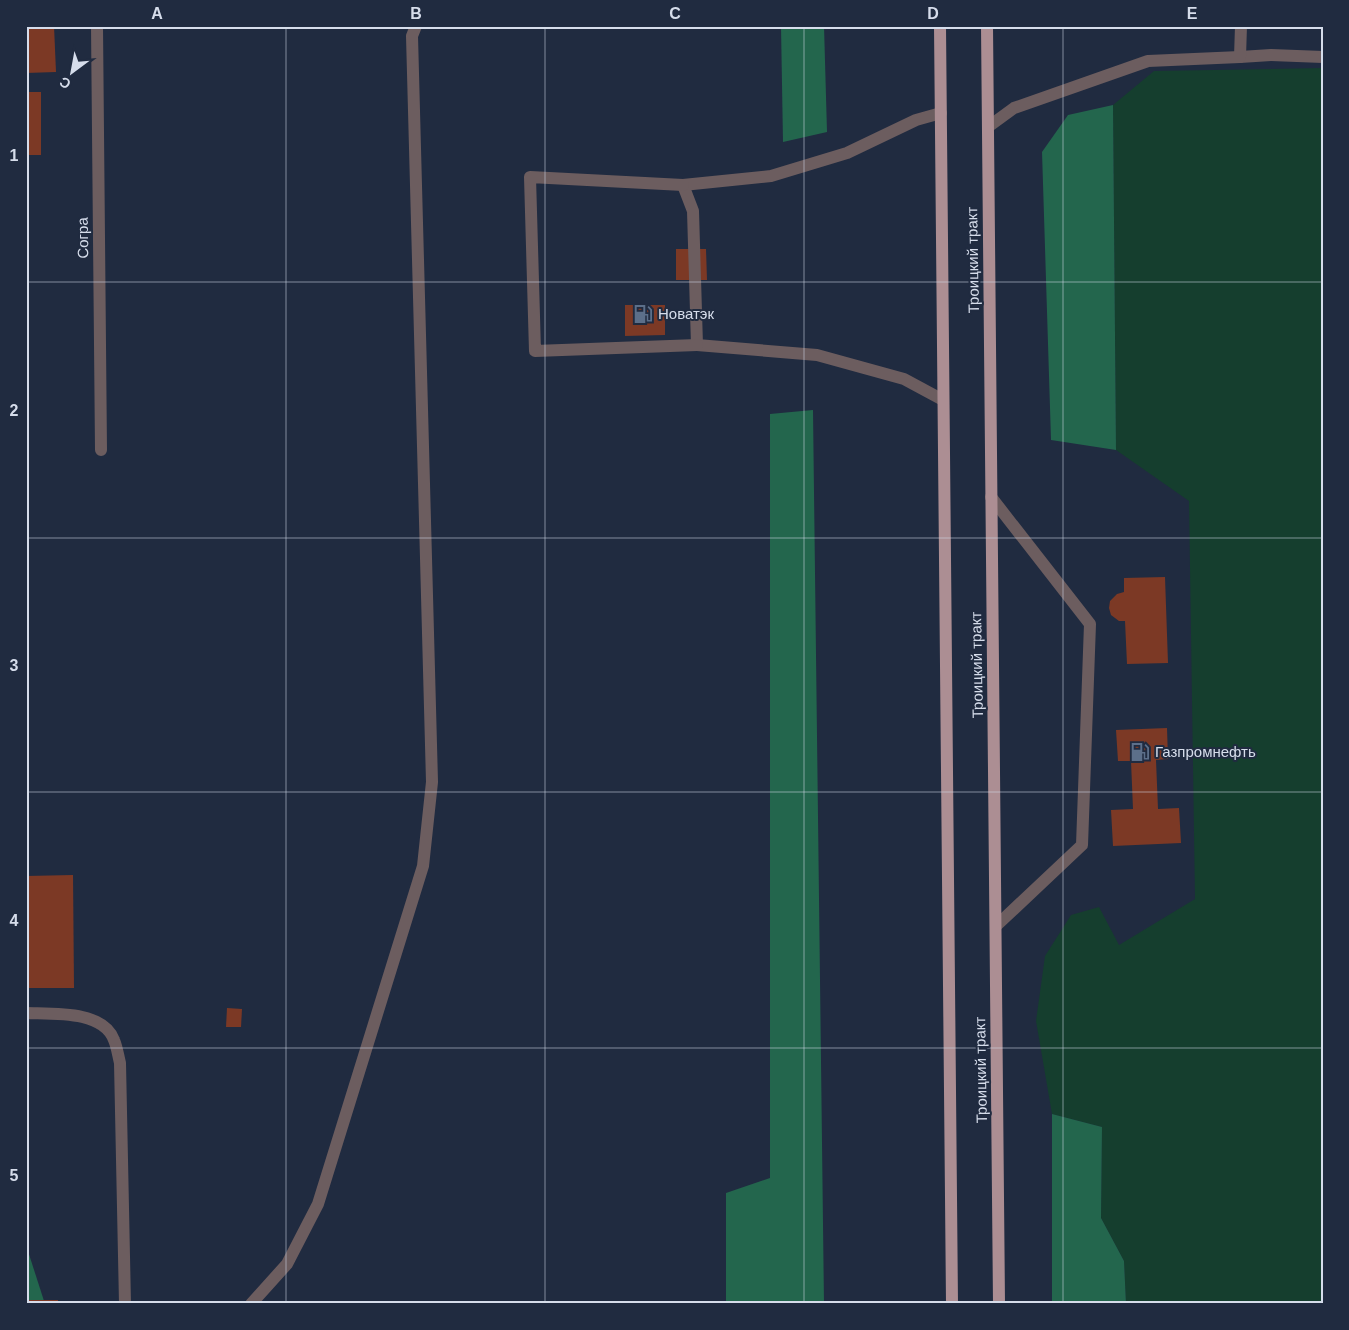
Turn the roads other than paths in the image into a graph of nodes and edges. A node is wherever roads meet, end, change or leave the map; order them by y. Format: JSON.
{"nodes":[{"id":1,"x":97,"y":26,"type":"edge"},
{"id":2,"x":416,"y":26,"type":"edge"},
{"id":3,"x":940,"y":26,"type":"edge"},
{"id":4,"x":986,"y":26,"type":"edge"},
{"id":5,"x":1241,"y":26,"type":"edge"},
{"id":6,"x":1240,"y":57,"type":"junction"},
{"id":7,"x":1323,"y":57,"type":"edge"},
{"id":8,"x":941,"y":113,"type":"junction"},
{"id":9,"x":988,"y":127,"type":"junction"},
{"id":10,"x":683,"y":185,"type":"junction"},
{"id":11,"x":697,"y":345,"type":"junction"},
{"id":12,"x":944,"y":400,"type":"junction"},
{"id":13,"x":102,"y":450,"type":"dead end"},
{"id":14,"x":991,"y":498,"type":"junction"},
{"id":15,"x":996,"y":926,"type":"junction"},
{"id":16,"x":26,"y":1014,"type":"edge"},
{"id":17,"x":125,"y":1304,"type":"edge"},
{"id":18,"x":251,"y":1304,"type":"edge"},
{"id":19,"x":952,"y":1304,"type":"edge"},
{"id":20,"x":999,"y":1304,"type":"edge"}],
"edges":[{"from":1,"to":13,"type":"street","name":"Согра"},
{"from":2,"to":18,"type":"street"},
{"from":3,"to":8,"type":"main road","name":"Троицкий тракт"},
{"from":4,"to":9,"type":"main road","name":"Троицкий тракт"},
{"from":5,"to":6,"type":"street"},
{"from":6,"to":7,"type":"street"},
{"from":6,"to":9,"type":"street"},
{"from":8,"to":10,"type":"street"},
{"from":8,"to":12,"type":"main road","name":"Троицкий тракт"},
{"from":9,"to":14,"type":"main road","name":"Троицкий тракт"},
{"from":10,"to":11,"type":"street"},
{"from":10,"to":11,"type":"street"},
{"from":11,"to":12,"type":"street"},
{"from":12,"to":19,"type":"main road","name":"Троицкий тракт"},
{"from":14,"to":15,"type":"main road","name":"Троицкий тракт"},
{"from":14,"to":15,"type":"street"},
{"from":15,"to":20,"type":"main road","name":"Троицкий тракт"},
{"from":16,"to":17,"type":"street"}]}
